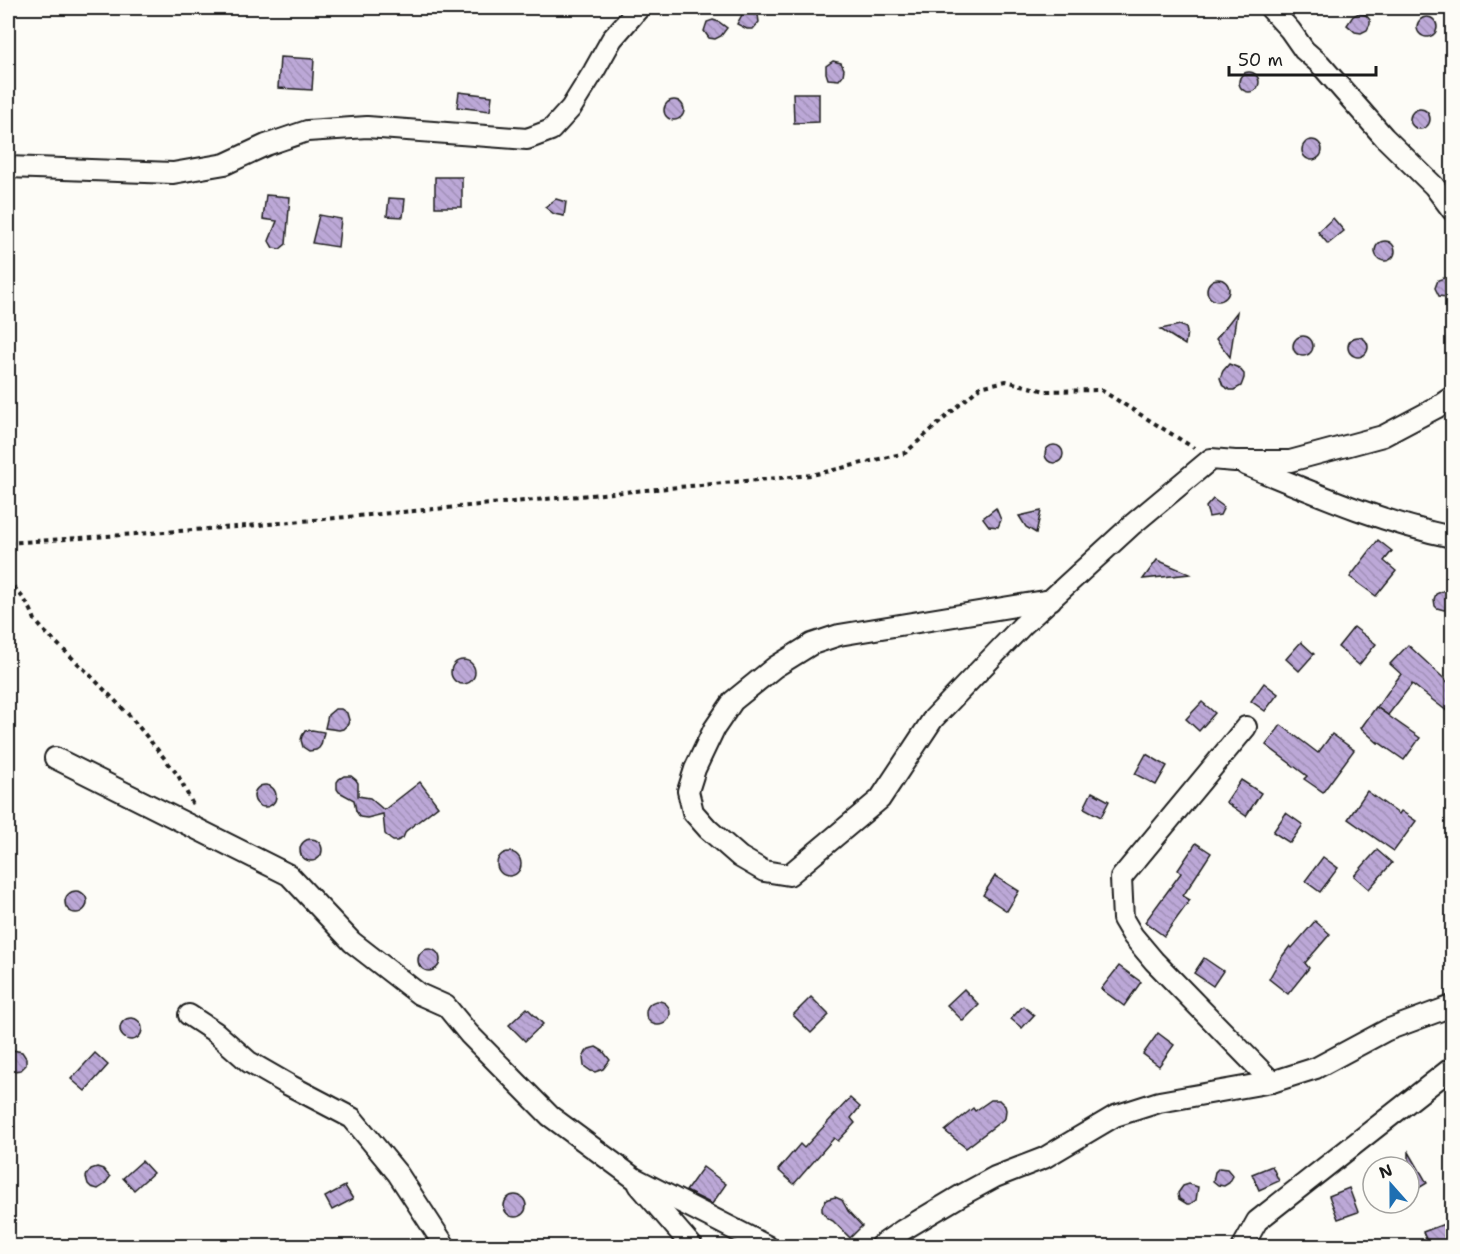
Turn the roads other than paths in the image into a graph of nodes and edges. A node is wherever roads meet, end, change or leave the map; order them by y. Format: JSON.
{"nodes":[{"id":1,"x":639,"y":8,"type":"edge"},
{"id":2,"x":1270,"y":8,"type":"edge"},
{"id":3,"x":8,"y":166,"type":"edge"},
{"id":4,"x":1452,"y":210,"type":"edge"},
{"id":5,"x":1452,"y":397,"type":"edge"},
{"id":6,"x":1235,"y":461,"type":"junction"},
{"id":7,"x":1452,"y":537,"type":"edge"},
{"id":8,"x":1051,"y":600,"type":"junction"},
{"id":9,"x":1246,"y":727,"type":"dead end"},
{"id":10,"x":55,"y":758,"type":"dead end"},
{"id":11,"x":1452,"y":1006,"type":"edge"},
{"id":12,"x":189,"y":1015,"type":"dead end"},
{"id":13,"x":1452,"y":1070,"type":"edge"},
{"id":14,"x":1272,"y":1082,"type":"junction"},
{"id":15,"x":634,"y":1178,"type":"junction"},
{"id":16,"x":445,"y":1246,"type":"edge"},
{"id":17,"x":692,"y":1246,"type":"edge"},
{"id":18,"x":767,"y":1246,"type":"edge"},
{"id":19,"x":879,"y":1246,"type":"edge"},
{"id":20,"x":1243,"y":1246,"type":"edge"}],
"edges":[{"from":1,"to":3,"type":"street"},
{"from":2,"to":4,"type":"street"},
{"from":5,"to":6,"type":"street"},
{"from":6,"to":7,"type":"street"},
{"from":6,"to":8,"type":"street"},
{"from":8,"to":8,"type":"street"},
{"from":9,"to":14,"type":"street"},
{"from":10,"to":15,"type":"street"},
{"from":11,"to":14,"type":"street"},
{"from":12,"to":16,"type":"street"},
{"from":13,"to":20,"type":"street"},
{"from":14,"to":19,"type":"street"},
{"from":15,"to":17,"type":"street"},
{"from":15,"to":18,"type":"street"}]}
